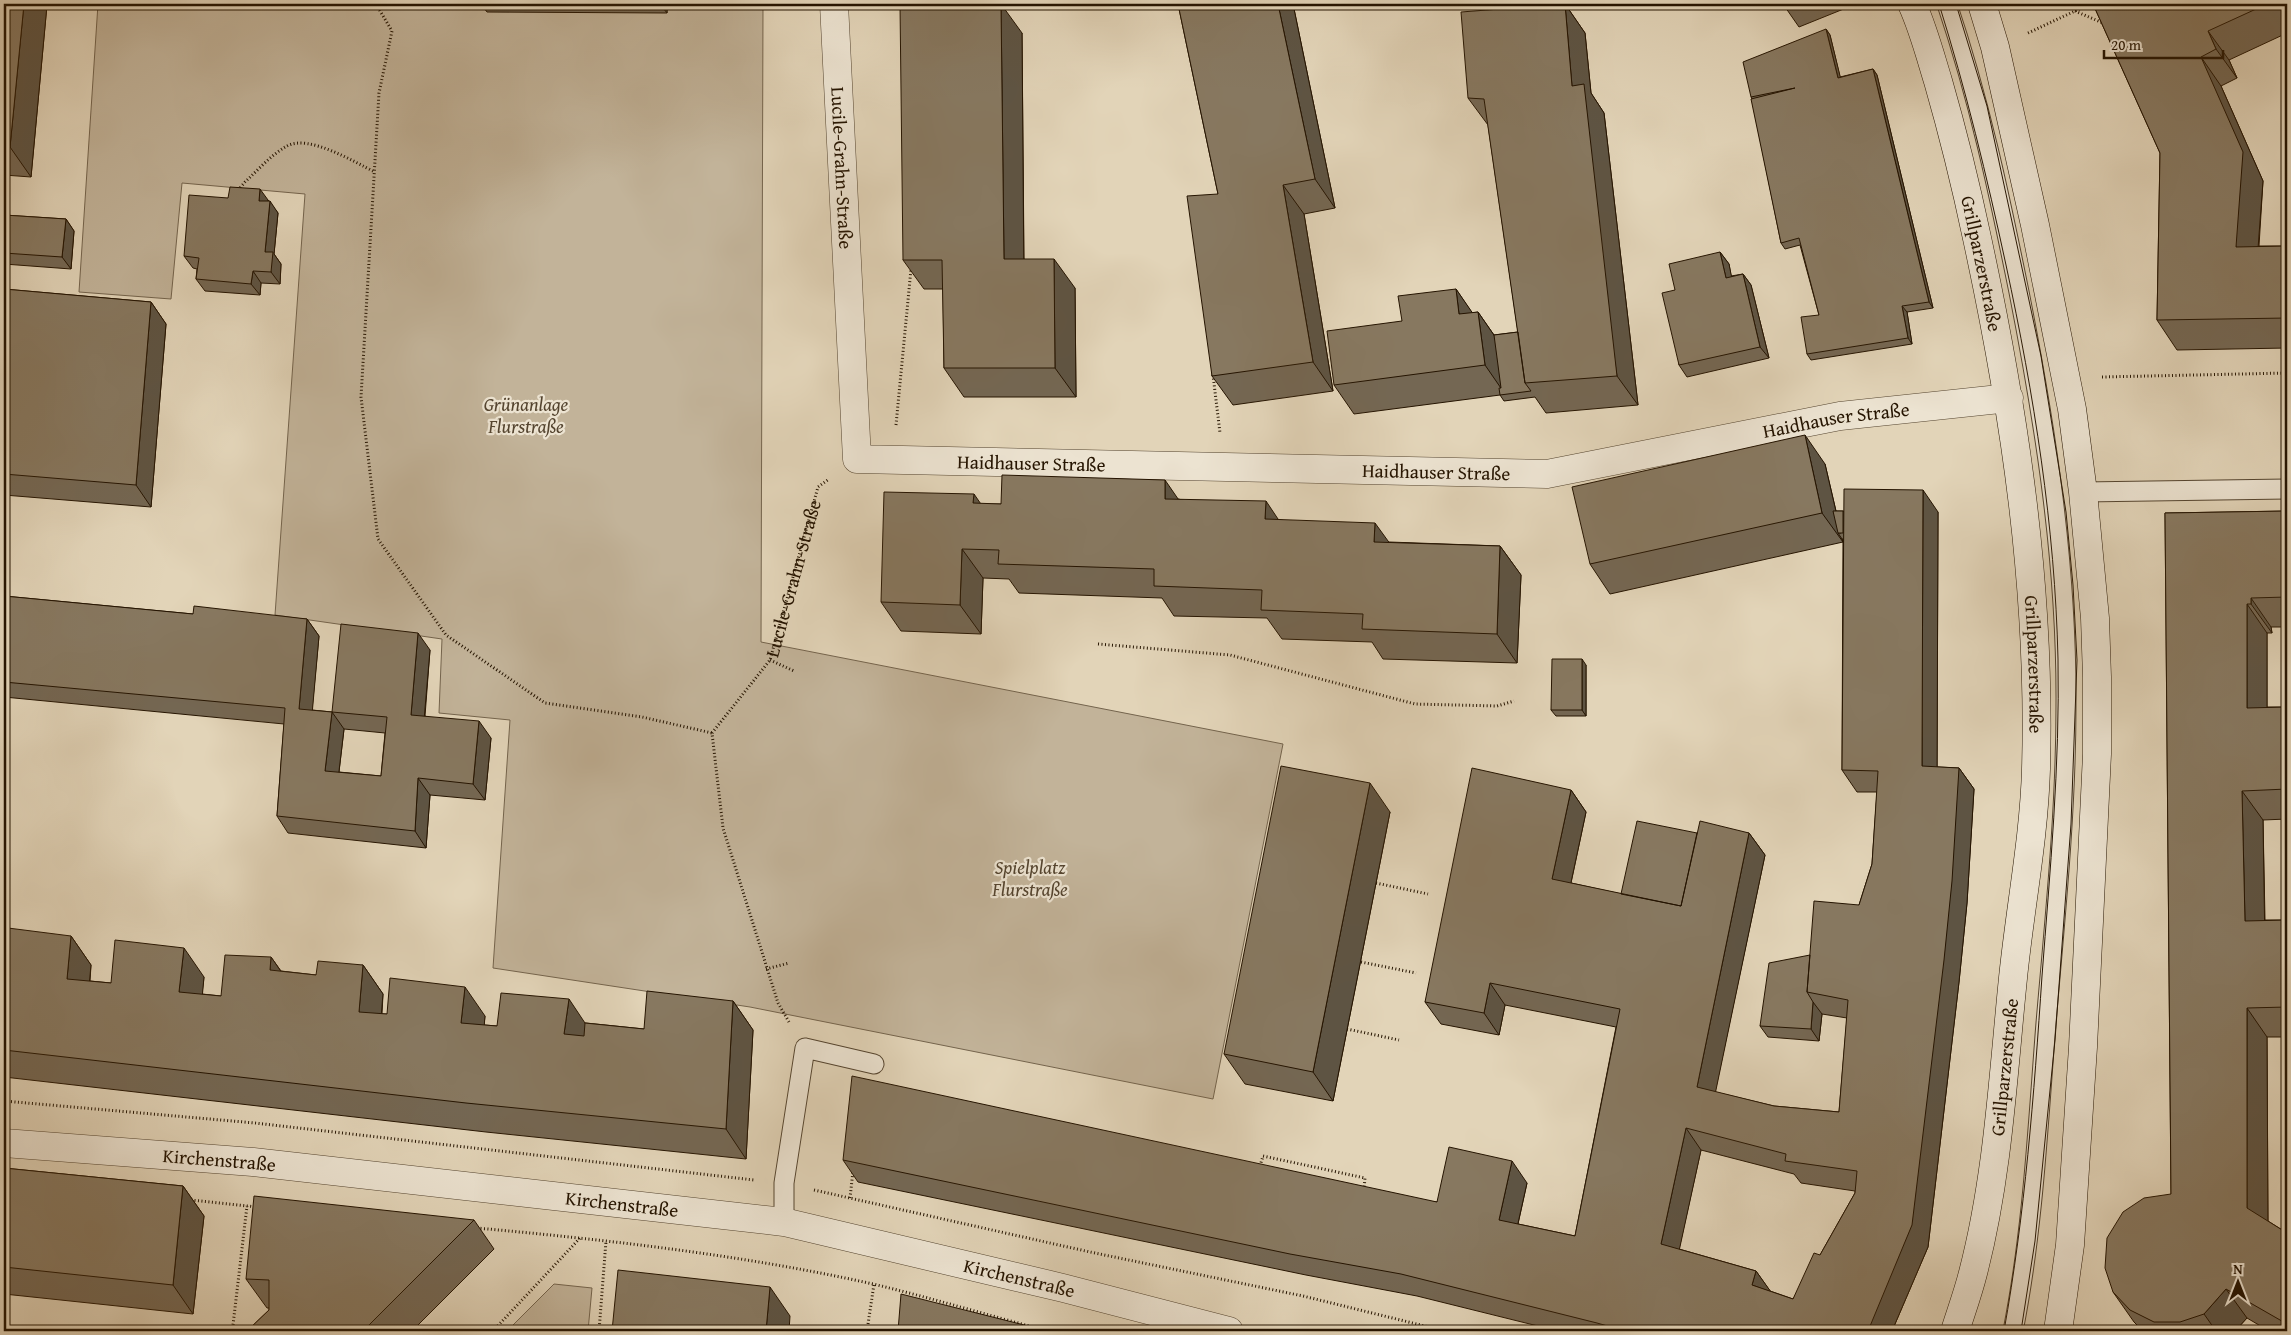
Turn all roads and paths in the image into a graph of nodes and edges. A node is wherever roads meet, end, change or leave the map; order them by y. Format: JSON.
{"nodes":[{"id":1,"x":376,"y":4,"type":"edge"},
{"id":2,"x":834,"y":4,"type":"edge"},
{"id":3,"x":1912,"y":4,"type":"edge"},
{"id":4,"x":1947,"y":4,"type":"edge"},
{"id":5,"x":1982,"y":4,"type":"edge"},
{"id":6,"x":2090,"y":4,"type":"edge"},
{"id":7,"x":2075,"y":11,"type":"junction"},
{"id":8,"x":2110,"y":27,"type":"edge"},
{"id":9,"x":2030,"y":33,"type":"dead end"},
{"id":10,"x":374,"y":172,"type":"junction"},
{"id":11,"x":242,"y":198,"type":"edge"},
{"id":12,"x":912,"y":266,"type":"edge"},
{"id":13,"x":1213,"y":369,"type":"edge"},
{"id":14,"x":2287,"y":373,"type":"edge"},
{"id":15,"x":2102,"y":378,"type":"dead end"},
{"id":16,"x":2009,"y":398,"type":"junction"},
{"id":17,"x":856,"y":459,"type":"junction"},
{"id":18,"x":892,"y":460,"type":"junction"},
{"id":19,"x":1223,"y":466,"type":"junction"},
{"id":20,"x":2287,"y":489,"type":"edge"},
{"id":21,"x":2083,"y":492,"type":"junction"},
{"id":22,"x":1098,"y":644,"type":"dead end"},
{"id":23,"x":770,"y":660,"type":"junction"},
{"id":24,"x":794,"y":671,"type":"dead end"},
{"id":25,"x":1514,"y":701,"type":"dead end"},
{"id":26,"x":712,"y":733,"type":"junction"},
{"id":27,"x":1376,"y":883,"type":"dead end"},
{"id":28,"x":1428,"y":894,"type":"dead end"},
{"id":29,"x":1361,"y":962,"type":"dead end"},
{"id":30,"x":789,"y":963,"type":"dead end"},
{"id":31,"x":766,"y":969,"type":"junction"},
{"id":32,"x":1416,"y":973,"type":"dead end"},
{"id":33,"x":1347,"y":1029,"type":"dead end"},
{"id":34,"x":1399,"y":1040,"type":"dead end"},
{"id":35,"x":805,"y":1048,"type":"junction"},
{"id":36,"x":874,"y":1064,"type":"dead end"},
{"id":37,"x":4,"y":1143,"type":"edge"},
{"id":38,"x":853,"y":1168,"type":"edge"},
{"id":39,"x":1258,"y":1173,"type":"edge"},
{"id":40,"x":1364,"y":1196,"type":"edge"},
{"id":41,"x":850,"y":1198,"type":"edge"},
{"id":42,"x":188,"y":1200,"type":"dead end"},
{"id":43,"x":247,"y":1206,"type":"junction"},
{"id":44,"x":266,"y":1208,"type":"edge"},
{"id":45,"x":784,"y":1222,"type":"junction"},
{"id":46,"x":473,"y":1227,"type":"dead end"},
{"id":47,"x":581,"y":1238,"type":"junction"},
{"id":48,"x":606,"y":1241,"type":"junction"},
{"id":49,"x":873,"y":1284,"type":"junction"},
{"id":50,"x":230,"y":1331,"type":"edge"},
{"id":51,"x":493,"y":1331,"type":"edge"},
{"id":52,"x":599,"y":1331,"type":"edge"},
{"id":53,"x":867,"y":1331,"type":"edge"},
{"id":54,"x":1048,"y":1331,"type":"edge"},
{"id":55,"x":1229,"y":1331,"type":"edge"},
{"id":56,"x":1955,"y":1331,"type":"edge"},
{"id":57,"x":2013,"y":1331,"type":"edge"},
{"id":58,"x":2058,"y":1331,"type":"edge"}],
"edges":[{"from":1,"to":10,"type":"path"},
{"from":2,"to":17,"type":"street","name":"Lucile-Grahn-Straße"},
{"from":3,"to":16,"type":"street","name":"Grillparzerstraße"},
{"from":4,"to":57,"type":"lane"},
{"from":5,"to":21,"type":"street"},
{"from":6,"to":7,"type":"path"},
{"from":7,"to":8,"type":"path"},
{"from":7,"to":9,"type":"path"},
{"from":10,"to":11,"type":"path"},
{"from":10,"to":26,"type":"path"},
{"from":12,"to":18,"type":"path"},
{"from":13,"to":19,"type":"path"},
{"from":14,"to":15,"type":"path"},
{"from":16,"to":19,"type":"street","name":"Haidhauser Straße"},
{"from":16,"to":56,"type":"street","name":"Grillparzerstraße"},
{"from":17,"to":18,"type":"street","name":"Haidhauser Straße"},
{"from":17,"to":23,"type":"path","name":"Lucile-Grahn-Straße"},
{"from":18,"to":19,"type":"street","name":"Haidhauser Straße"},
{"from":20,"to":21,"type":"lane"},
{"from":21,"to":58,"type":"street"},
{"from":22,"to":25,"type":"path"},
{"from":23,"to":24,"type":"path"},
{"from":23,"to":26,"type":"path","name":"Lucile-Grahn-Straße"},
{"from":26,"to":31,"type":"path"},
{"from":27,"to":28,"type":"path"},
{"from":29,"to":32,"type":"path"},
{"from":30,"to":31,"type":"path"},
{"from":31,"to":35,"type":"path"},
{"from":33,"to":34,"type":"path"},
{"from":35,"to":36,"type":"lane"},
{"from":35,"to":45,"type":"lane"},
{"from":37,"to":45,"type":"street","name":"Kirchenstraße"},
{"from":38,"to":41,"type":"path"},
{"from":39,"to":40,"type":"path"},
{"from":42,"to":43,"type":"path"},
{"from":43,"to":44,"type":"path"},
{"from":43,"to":50,"type":"path"},
{"from":45,"to":55,"type":"street","name":"Kirchenstraße"},
{"from":46,"to":47,"type":"path"},
{"from":47,"to":48,"type":"path"},
{"from":47,"to":51,"type":"path"},
{"from":48,"to":49,"type":"path"},
{"from":48,"to":52,"type":"path"},
{"from":49,"to":53,"type":"path"},
{"from":49,"to":54,"type":"path"}]}
